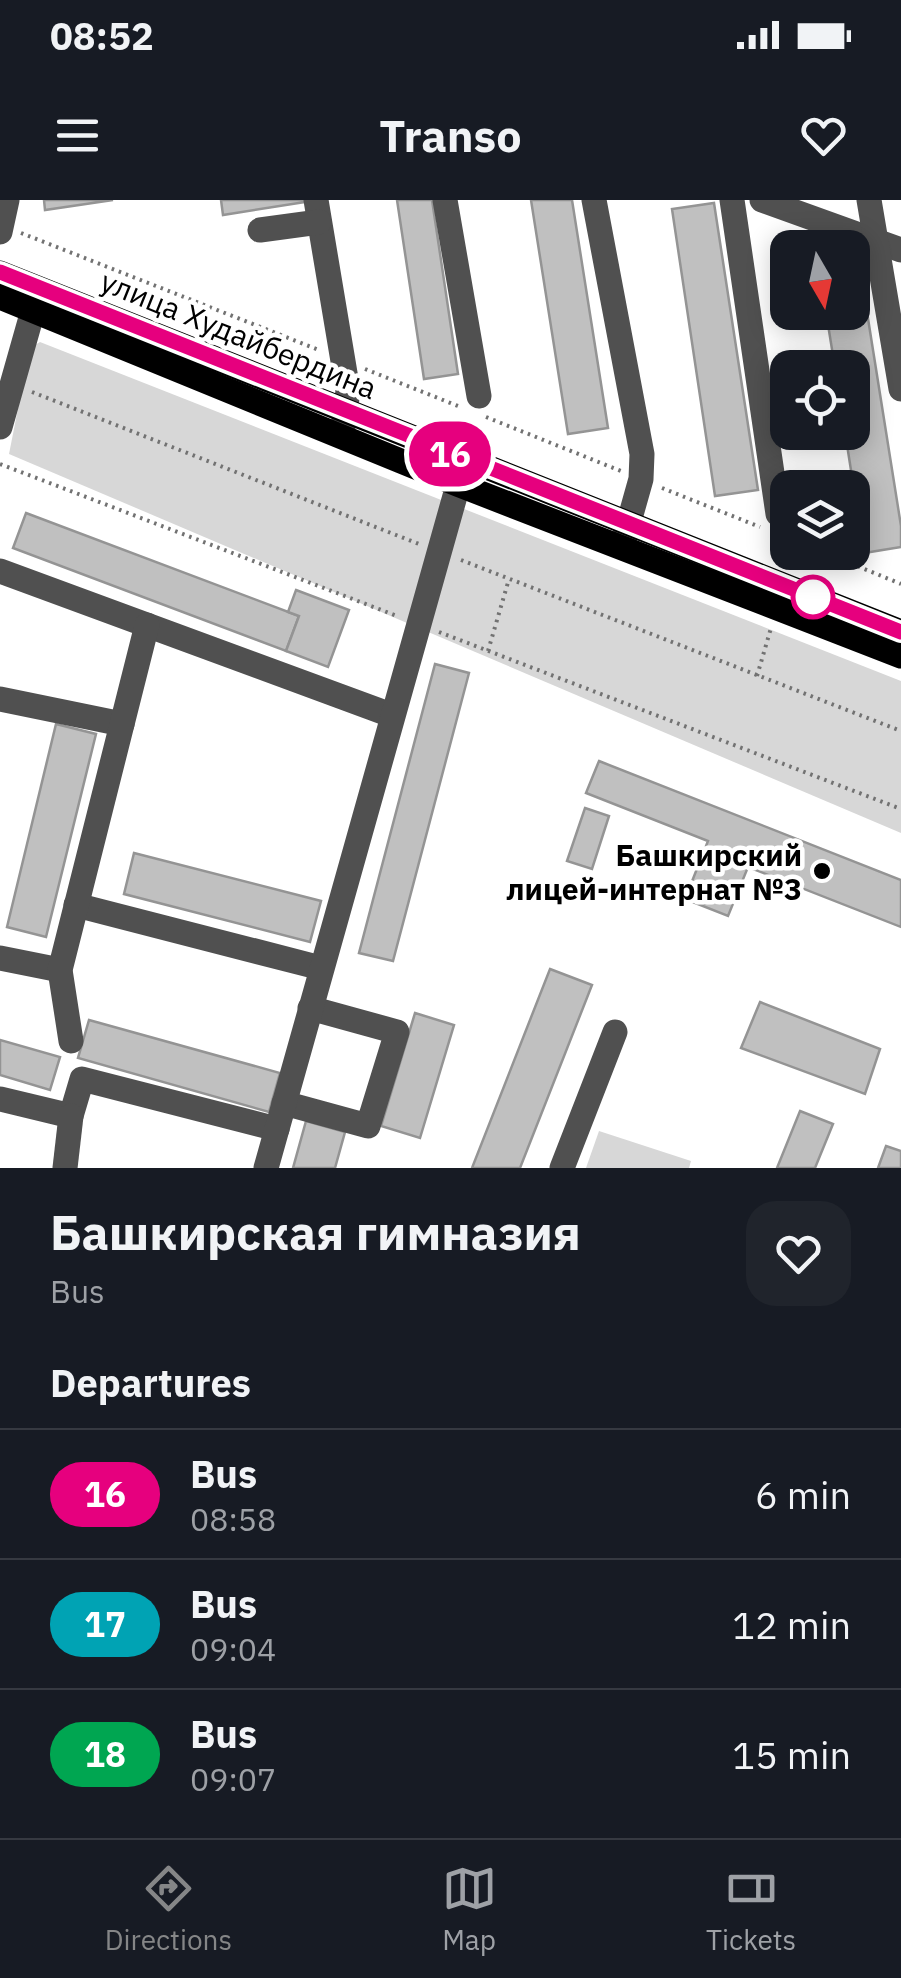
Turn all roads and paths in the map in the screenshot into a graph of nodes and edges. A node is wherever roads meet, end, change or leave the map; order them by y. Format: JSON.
{"nodes":[{"id":1,"x":7,"y":200,"type":"edge"},
{"id":2,"x":445,"y":200,"type":"edge"},
{"id":3,"x":594,"y":200,"type":"edge"},
{"id":4,"x":732,"y":200,"type":"edge"},
{"id":5,"x":762,"y":200,"type":"edge"},
{"id":6,"x":869,"y":200,"type":"edge"},
{"id":7,"x":317,"y":211,"type":"edge"},
{"id":8,"x":1,"y":229,"type":"edge"},
{"id":9,"x":260,"y":230,"type":"dead end"},
{"id":10,"x":876,"y":241,"type":"junction"},
{"id":11,"x":901,"y":250,"type":"edge"},
{"id":12,"x":0,"y":272,"type":"edge"},
{"id":13,"x":0,"y":297,"type":"edge"},
{"id":14,"x":36,"y":299,"type":"junction"},
{"id":15,"x":344,"y":360,"type":"junction"},
{"id":16,"x":901,"y":389,"type":"edge"},
{"id":17,"x":479,"y":396,"type":"dead end"},
{"id":18,"x":344,"y":425,"type":"junction"},
{"id":19,"x":0,"y":427,"type":"edge"},
{"id":20,"x":0,"y":464,"type":"edge"},
{"id":21,"x":461,"y":472,"type":"junction"},
{"id":22,"x":641,"y":480,"type":"junction"},
{"id":23,"x":770,"y":485,"type":"edge"},
{"id":24,"x":770,"y":521,"type":"edge"},
{"id":25,"x":626,"y":537,"type":"junction"},
{"id":26,"x":867,"y":570,"type":"edge"},
{"id":27,"x":0,"y":571,"type":"edge"},
{"id":28,"x":508,"y":579,"type":"dead end"},
{"id":29,"x":901,"y":584,"type":"edge"},
{"id":30,"x":772,"y":623,"type":"dead end"},
{"id":31,"x":416,"y":624,"type":"junction"},
{"id":32,"x":147,"y":625,"type":"junction"},
{"id":33,"x":901,"y":632,"type":"edge"},
{"id":34,"x":488,"y":651,"type":"junction"},
{"id":35,"x":901,"y":656,"type":"edge"},
{"id":36,"x":756,"y":676,"type":"dead end"},
{"id":37,"x":0,"y":698,"type":"edge"},
{"id":38,"x":391,"y":714,"type":"junction"},
{"id":39,"x":122,"y":724,"type":"junction"},
{"id":40,"x":901,"y":809,"type":"edge"},
{"id":41,"x":76,"y":905,"type":"junction"},
{"id":42,"x":0,"y":958,"type":"edge"},
{"id":43,"x":321,"y":968,"type":"junction"},
{"id":44,"x":60,"y":970,"type":"junction"},
{"id":45,"x":310,"y":1008,"type":"junction"},
{"id":46,"x":614,"y":1032,"type":"dead end"},
{"id":47,"x":71,"y":1041,"type":"dead end"},
{"id":48,"x":0,"y":1099,"type":"edge"},
{"id":49,"x":284,"y":1103,"type":"junction"},
{"id":50,"x":71,"y":1116,"type":"junction"},
{"id":51,"x":277,"y":1129,"type":"junction"},
{"id":52,"x":66,"y":1168,"type":"edge"},
{"id":53,"x":266,"y":1168,"type":"edge"},
{"id":54,"x":562,"y":1168,"type":"edge"}],
"edges":[{"from":1,"to":8,"type":"lane"},
{"from":2,"to":17,"type":"lane"},
{"from":3,"to":22,"type":"lane"},
{"from":4,"to":23,"type":"lane"},
{"from":5,"to":10,"type":"lane"},
{"from":6,"to":10,"type":"lane"},
{"from":7,"to":9,"type":"lane"},
{"from":7,"to":15,"type":"lane"},
{"from":8,"to":15,"type":"path"},
{"from":10,"to":11,"type":"lane"},
{"from":10,"to":16,"type":"lane"},
{"from":12,"to":14,"type":"main road","name":"улица Худайбердина"},
{"from":13,"to":14,"type":"main road","name":"улица Худайбердина"},
{"from":14,"to":18,"type":"main road","name":"улица Худайбердина"},
{"from":14,"to":19,"type":"lane"},
{"from":15,"to":18,"type":"lane"},
{"from":15,"to":22,"type":"path"},
{"from":18,"to":21,"type":"main road","name":"улица Худайбердина"},
{"from":20,"to":31,"type":"path"},
{"from":21,"to":25,"type":"main road","name":"улица Худайбердина"},
{"from":21,"to":31,"type":"lane"},
{"from":22,"to":24,"type":"path"},
{"from":22,"to":25,"type":"lane"},
{"from":25,"to":33,"type":"main road","name":"улица Худайбердина"},
{"from":25,"to":35,"type":"main road","name":"улица Худайбердина"},
{"from":26,"to":29,"type":"path"},
{"from":27,"to":32,"type":"lane"},
{"from":28,"to":34,"type":"path"},
{"from":30,"to":36,"type":"path"},
{"from":31,"to":34,"type":"path"},
{"from":31,"to":38,"type":"lane"},
{"from":32,"to":38,"type":"lane"},
{"from":32,"to":39,"type":"lane"},
{"from":34,"to":40,"type":"path"},
{"from":37,"to":39,"type":"lane"},
{"from":38,"to":43,"type":"lane"},
{"from":39,"to":41,"type":"lane"},
{"from":41,"to":43,"type":"lane"},
{"from":41,"to":44,"type":"lane"},
{"from":42,"to":44,"type":"lane"},
{"from":43,"to":45,"type":"lane"},
{"from":44,"to":47,"type":"lane"},
{"from":45,"to":49,"type":"lane"},
{"from":45,"to":49,"type":"lane"},
{"from":46,"to":54,"type":"lane"},
{"from":48,"to":50,"type":"lane"},
{"from":49,"to":51,"type":"lane"},
{"from":50,"to":51,"type":"lane"},
{"from":50,"to":52,"type":"lane"},
{"from":51,"to":53,"type":"lane"}]}
